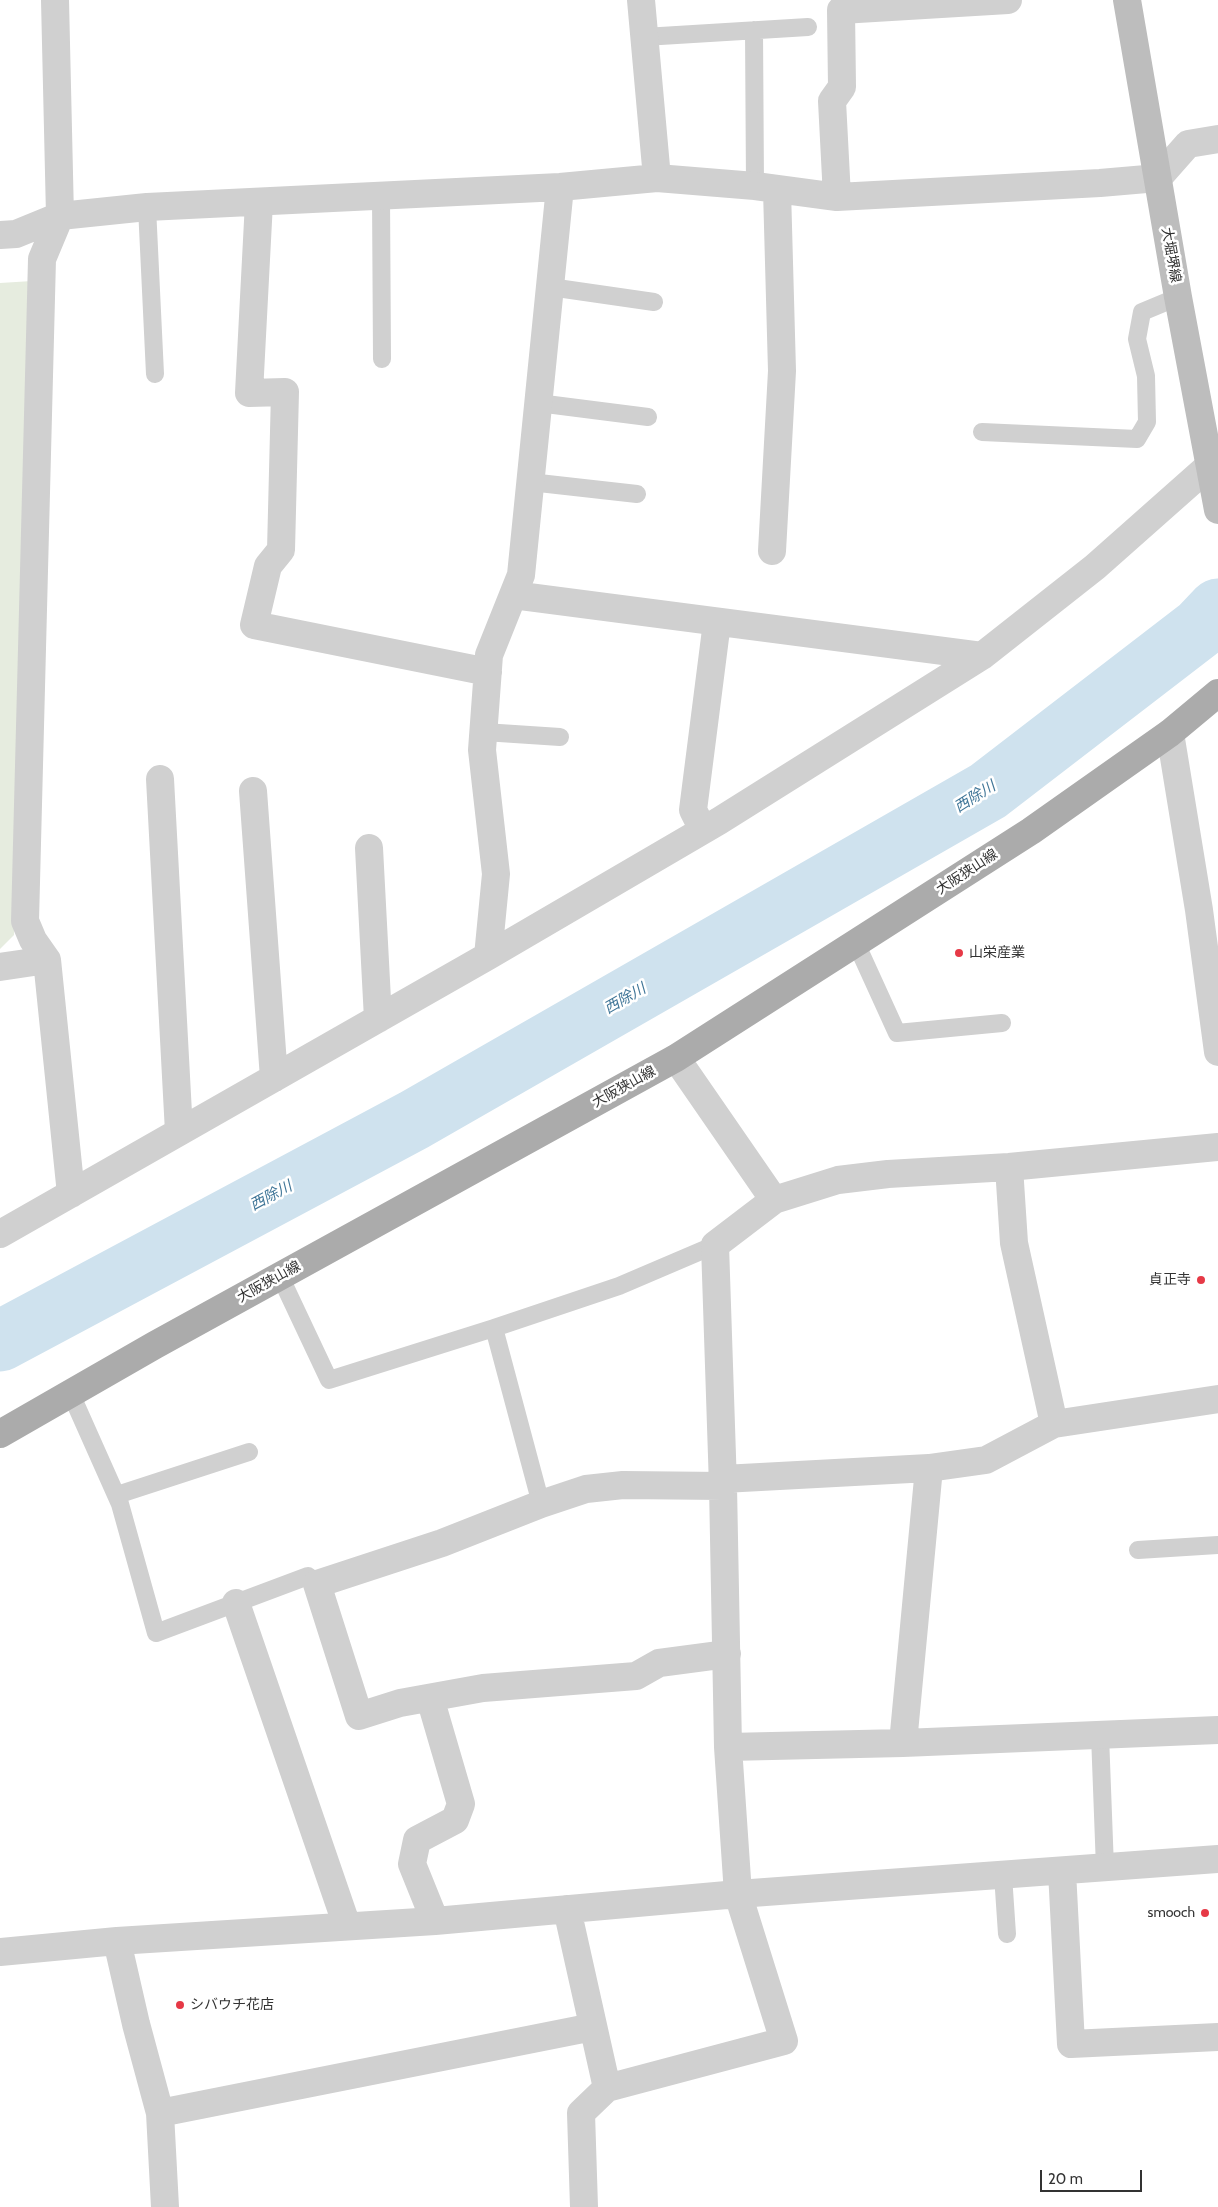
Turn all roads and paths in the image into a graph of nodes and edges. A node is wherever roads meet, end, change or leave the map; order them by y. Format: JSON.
{"nodes":[{"id":1,"x":55,"y":0,"type":"edge"},
{"id":2,"x":641,"y":0,"type":"edge"},
{"id":3,"x":1008,"y":0,"type":"edge"},
{"id":4,"x":1127,"y":0,"type":"edge"},
{"id":5,"x":808,"y":27,"type":"dead end"},
{"id":6,"x":754,"y":30,"type":"junction"},
{"id":7,"x":644,"y":37,"type":"junction"},
{"id":8,"x":1218,"y":139,"type":"edge"},
{"id":9,"x":657,"y":178,"type":"junction"},
{"id":10,"x":1158,"y":178,"type":"junction"},
{"id":11,"x":560,"y":187,"type":"junction"},
{"id":12,"x":766,"y":188,"type":"junction"},
{"id":13,"x":381,"y":196,"type":"junction"},
{"id":14,"x":837,"y":197,"type":"junction"},
{"id":15,"x":259,"y":202,"type":"junction"},
{"id":16,"x":147,"y":208,"type":"junction"},
{"id":17,"x":60,"y":216,"type":"junction"},
{"id":18,"x":0,"y":235,"type":"edge"},
{"id":19,"x":550,"y":287,"type":"junction"},
{"id":20,"x":1178,"y":297,"type":"junction"},
{"id":21,"x":654,"y":302,"type":"dead end"},
{"id":22,"x":382,"y":359,"type":"dead end"},
{"id":23,"x":155,"y":374,"type":"dead end"},
{"id":24,"x":538,"y":403,"type":"junction"},
{"id":25,"x":648,"y":418,"type":"dead end"},
{"id":26,"x":982,"y":432,"type":"dead end"},
{"id":27,"x":530,"y":482,"type":"junction"},
{"id":28,"x":1215,"y":482,"type":"edge"},
{"id":29,"x":638,"y":494,"type":"dead end"},
{"id":30,"x":772,"y":551,"type":"dead end"},
{"id":31,"x":513,"y":595,"type":"junction"},
{"id":32,"x":717,"y":622,"type":"junction"},
{"id":33,"x":982,"y":656,"type":"junction"},
{"id":34,"x":488,"y":672,"type":"junction"},
{"id":35,"x":1218,"y":693,"type":"edge"},
{"id":36,"x":484,"y":732,"type":"junction"},
{"id":37,"x":1170,"y":733,"type":"junction"},
{"id":38,"x":560,"y":737,"type":"dead end"},
{"id":39,"x":160,"y":779,"type":"dead end"},
{"id":40,"x":253,"y":791,"type":"dead end"},
{"id":41,"x":703,"y":830,"type":"junction"},
{"id":42,"x":369,"y":848,"type":"dead end"},
{"id":43,"x":856,"y":943,"type":"junction"},
{"id":44,"x":488,"y":956,"type":"junction"},
{"id":45,"x":47,"y":960,"type":"junction"},
{"id":46,"x":0,"y":967,"type":"edge"},
{"id":47,"x":378,"y":1019,"type":"junction"},
{"id":48,"x":1002,"y":1023,"type":"dead end"},
{"id":49,"x":1218,"y":1052,"type":"edge"},
{"id":50,"x":676,"y":1058,"type":"junction"},
{"id":51,"x":274,"y":1078,"type":"junction"},
{"id":52,"x":179,"y":1132,"type":"junction"},
{"id":53,"x":1218,"y":1147,"type":"edge"},
{"id":54,"x":1009,"y":1167,"type":"junction"},
{"id":55,"x":71,"y":1194,"type":"junction"},
{"id":56,"x":774,"y":1200,"type":"junction"},
{"id":57,"x":0,"y":1234,"type":"edge"},
{"id":58,"x":715,"y":1245,"type":"junction"},
{"id":59,"x":280,"y":1276,"type":"junction"},
{"id":60,"x":494,"y":1328,"type":"junction"},
{"id":61,"x":71,"y":1394,"type":"junction"},
{"id":62,"x":1218,"y":1399,"type":"edge"},
{"id":63,"x":1054,"y":1424,"type":"junction"},
{"id":64,"x":0,"y":1434,"type":"edge"},
{"id":65,"x":250,"y":1452,"type":"dead end"},
{"id":66,"x":929,"y":1468,"type":"junction"},
{"id":67,"x":723,"y":1482,"type":"junction"},
{"id":68,"x":117,"y":1494,"type":"junction"},
{"id":69,"x":541,"y":1504,"type":"junction"},
{"id":70,"x":1218,"y":1545,"type":"edge"},
{"id":71,"x":1138,"y":1550,"type":"dead end"},
{"id":72,"x":317,"y":1584,"type":"junction"},
{"id":73,"x":236,"y":1603,"type":"junction"},
{"id":74,"x":727,"y":1654,"type":"junction"},
{"id":75,"x":430,"y":1698,"type":"junction"},
{"id":76,"x":1218,"y":1730,"type":"edge"},
{"id":77,"x":1100,"y":1735,"type":"junction"},
{"id":78,"x":903,"y":1743,"type":"junction"},
{"id":79,"x":728,"y":1746,"type":"junction"},
{"id":80,"x":1218,"y":1859,"type":"edge"},
{"id":81,"x":1105,"y":1868,"type":"junction"},
{"id":82,"x":1062,"y":1871,"type":"junction"},
{"id":83,"x":1003,"y":1875,"type":"junction"},
{"id":84,"x":738,"y":1894,"type":"junction"},
{"id":85,"x":567,"y":1909,"type":"junction"},
{"id":86,"x":435,"y":1921,"type":"junction"},
{"id":87,"x":347,"y":1926,"type":"junction"},
{"id":88,"x":1007,"y":1934,"type":"dead end"},
{"id":89,"x":117,"y":1941,"type":"junction"},
{"id":90,"x":0,"y":1951,"type":"edge"},
{"id":91,"x":593,"y":2028,"type":"junction"},
{"id":92,"x":1218,"y":2037,"type":"edge"},
{"id":93,"x":607,"y":2088,"type":"junction"},
{"id":94,"x":160,"y":2112,"type":"junction"},
{"id":95,"x":165,"y":2207,"type":"edge"},
{"id":96,"x":584,"y":2207,"type":"edge"}],
"edges":[{"from":1,"to":17,"type":"street"},
{"from":2,"to":7,"type":"street"},
{"from":3,"to":14,"type":"street"},
{"from":4,"to":10,"type":"main road","name":"大堀堺線"},
{"from":5,"to":6,"type":"lane"},
{"from":6,"to":7,"type":"lane"},
{"from":6,"to":12,"type":"lane"},
{"from":7,"to":9,"type":"street"},
{"from":8,"to":10,"type":"street"},
{"from":9,"to":11,"type":"street"},
{"from":9,"to":12,"type":"street"},
{"from":10,"to":14,"type":"street"},
{"from":10,"to":20,"type":"main road","name":"大堀堺線"},
{"from":11,"to":13,"type":"street"},
{"from":11,"to":19,"type":"street"},
{"from":12,"to":14,"type":"street"},
{"from":12,"to":30,"type":"street"},
{"from":13,"to":15,"type":"street"},
{"from":13,"to":22,"type":"lane"},
{"from":15,"to":16,"type":"street"},
{"from":15,"to":34,"type":"street"},
{"from":16,"to":17,"type":"street"},
{"from":16,"to":23,"type":"lane"},
{"from":17,"to":18,"type":"street"},
{"from":17,"to":45,"type":"street"},
{"from":19,"to":21,"type":"lane"},
{"from":19,"to":24,"type":"street"},
{"from":20,"to":26,"type":"lane"},
{"from":20,"to":28,"type":"main road","name":"大堀堺線"},
{"from":24,"to":25,"type":"lane"},
{"from":24,"to":27,"type":"street"},
{"from":27,"to":29,"type":"lane"},
{"from":27,"to":31,"type":"street"},
{"from":28,"to":33,"type":"street"},
{"from":31,"to":32,"type":"street"},
{"from":31,"to":34,"type":"street"},
{"from":32,"to":33,"type":"street"},
{"from":32,"to":41,"type":"street"},
{"from":33,"to":41,"type":"street"},
{"from":34,"to":36,"type":"street"},
{"from":35,"to":37,"type":"main road","name":"大阪狭山線"},
{"from":36,"to":38,"type":"lane"},
{"from":36,"to":44,"type":"street"},
{"from":37,"to":43,"type":"main road","name":"大阪狭山線"},
{"from":37,"to":49,"type":"street"},
{"from":39,"to":52,"type":"street"},
{"from":40,"to":51,"type":"street"},
{"from":41,"to":44,"type":"street"},
{"from":42,"to":47,"type":"street"},
{"from":43,"to":48,"type":"lane"},
{"from":43,"to":50,"type":"main road","name":"大阪狭山線"},
{"from":44,"to":47,"type":"street"},
{"from":45,"to":46,"type":"street"},
{"from":45,"to":55,"type":"street"},
{"from":47,"to":51,"type":"street"},
{"from":50,"to":56,"type":"street"},
{"from":50,"to":59,"type":"main road","name":"大阪狭山線"},
{"from":51,"to":52,"type":"street"},
{"from":52,"to":55,"type":"street"},
{"from":53,"to":54,"type":"street"},
{"from":54,"to":56,"type":"street"},
{"from":54,"to":63,"type":"street"},
{"from":55,"to":57,"type":"street"},
{"from":56,"to":58,"type":"street"},
{"from":58,"to":60,"type":"lane"},
{"from":58,"to":67,"type":"street"},
{"from":59,"to":60,"type":"lane"},
{"from":59,"to":61,"type":"main road","name":"大阪狭山線"},
{"from":60,"to":69,"type":"lane"},
{"from":61,"to":64,"type":"main road","name":"大阪狭山線"},
{"from":61,"to":68,"type":"lane"},
{"from":62,"to":63,"type":"street"},
{"from":63,"to":66,"type":"street"},
{"from":65,"to":68,"type":"lane"},
{"from":66,"to":67,"type":"street"},
{"from":66,"to":78,"type":"street"},
{"from":67,"to":69,"type":"street"},
{"from":67,"to":74,"type":"street"},
{"from":68,"to":73,"type":"lane"},
{"from":69,"to":72,"type":"street"},
{"from":70,"to":71,"type":"lane"},
{"from":72,"to":73,"type":"lane"},
{"from":72,"to":75,"type":"street"},
{"from":73,"to":87,"type":"street"},
{"from":74,"to":75,"type":"street"},
{"from":74,"to":79,"type":"street"},
{"from":75,"to":86,"type":"street"},
{"from":76,"to":77,"type":"street"},
{"from":77,"to":78,"type":"street"},
{"from":77,"to":81,"type":"lane"},
{"from":78,"to":79,"type":"street"},
{"from":79,"to":84,"type":"street"},
{"from":80,"to":81,"type":"street"},
{"from":81,"to":82,"type":"street"},
{"from":82,"to":83,"type":"street"},
{"from":82,"to":92,"type":"street"},
{"from":83,"to":84,"type":"street"},
{"from":83,"to":88,"type":"lane"},
{"from":84,"to":85,"type":"street"},
{"from":84,"to":93,"type":"street"},
{"from":85,"to":86,"type":"street"},
{"from":85,"to":91,"type":"street"},
{"from":86,"to":87,"type":"street"},
{"from":87,"to":89,"type":"street"},
{"from":89,"to":90,"type":"street"},
{"from":89,"to":94,"type":"street"},
{"from":91,"to":93,"type":"street"},
{"from":91,"to":94,"type":"street"},
{"from":93,"to":96,"type":"street"},
{"from":94,"to":95,"type":"street"}]}
